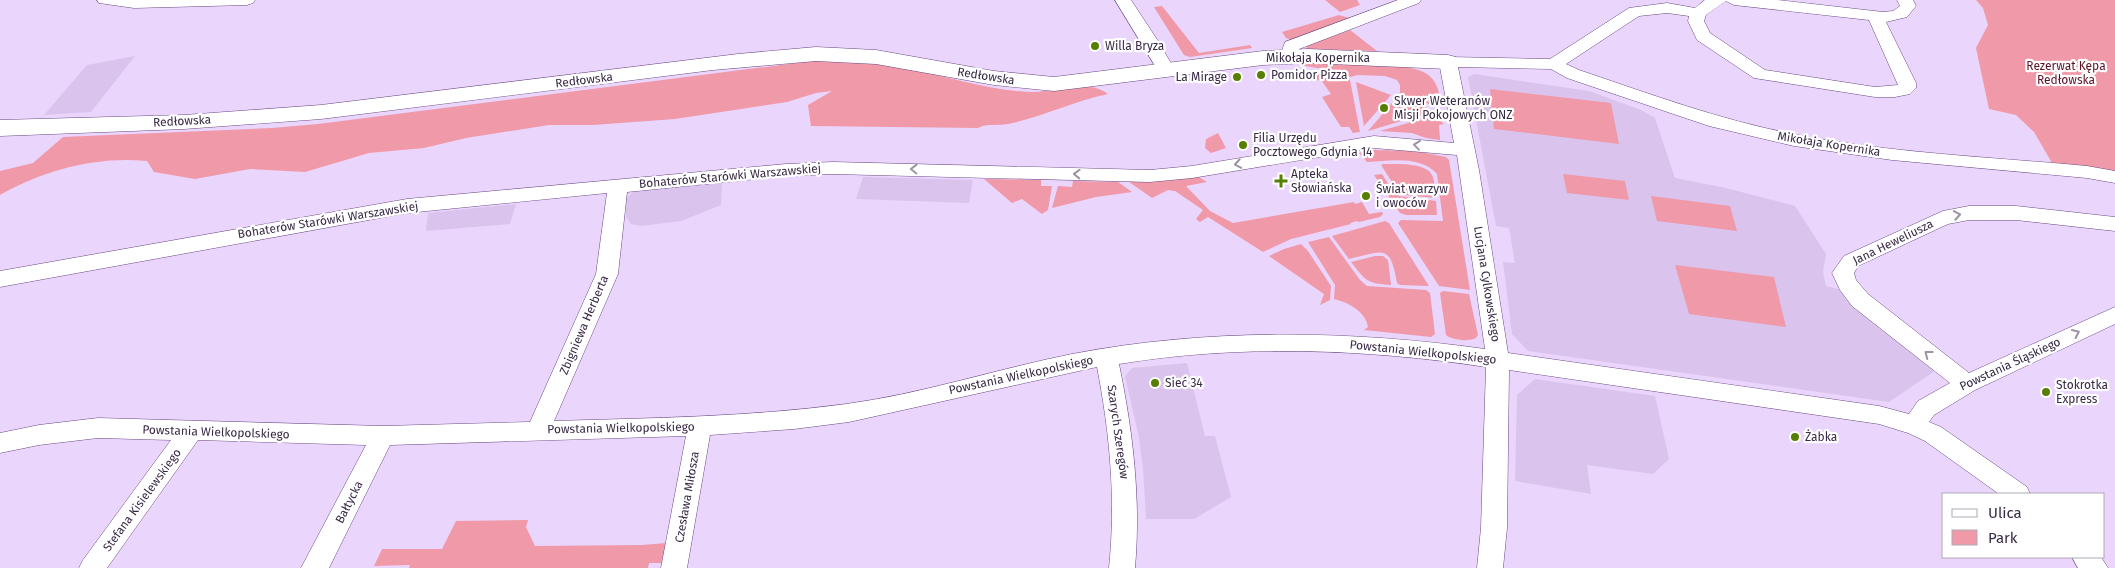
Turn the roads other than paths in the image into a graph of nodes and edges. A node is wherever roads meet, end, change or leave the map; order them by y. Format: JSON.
{"nodes":[{"id":1,"x":105,"y":0,"type":"edge"},
{"id":2,"x":247,"y":0,"type":"edge"},
{"id":3,"x":1123,"y":0,"type":"edge"},
{"id":4,"x":1412,"y":0,"type":"edge"},
{"id":5,"x":1720,"y":0,"type":"edge"},
{"id":6,"x":1734,"y":0,"type":"edge"},
{"id":7,"x":1905,"y":0,"type":"edge"},
{"id":8,"x":1698,"y":14,"type":"junction"},
{"id":9,"x":1876,"y":17,"type":"junction"},
{"id":10,"x":1289,"y":56,"type":"junction"},
{"id":11,"x":1448,"y":62,"type":"junction"},
{"id":12,"x":1554,"y":64,"type":"junction"},
{"id":13,"x":1166,"y":70,"type":"junction"},
{"id":14,"x":0,"y":128,"type":"edge"},
{"id":15,"x":1465,"y":150,"type":"junction"},
{"id":16,"x":2115,"y":177,"type":"edge"},
{"id":17,"x":618,"y":186,"type":"junction"},
{"id":18,"x":2115,"y":224,"type":"edge"},
{"id":19,"x":0,"y":278,"type":"edge"},
{"id":20,"x":2115,"y":315,"type":"edge"},
{"id":21,"x":1106,"y":357,"type":"junction"},
{"id":22,"x":1498,"y":360,"type":"junction"},
{"id":23,"x":1967,"y":384,"type":"junction"},
{"id":24,"x":1914,"y":425,"type":"junction"},
{"id":25,"x":700,"y":426,"type":"junction"},
{"id":26,"x":538,"y":430,"type":"junction"},
{"id":27,"x":191,"y":431,"type":"junction"},
{"id":28,"x":383,"y":436,"type":"junction"},
{"id":29,"x":0,"y":443,"type":"edge"},
{"id":30,"x":2017,"y":493,"type":"edge"},
{"id":31,"x":2086,"y":558,"type":"edge"},
{"id":32,"x":92,"y":568,"type":"edge"},
{"id":33,"x":314,"y":568,"type":"edge"},
{"id":34,"x":674,"y":568,"type":"edge"},
{"id":35,"x":1122,"y":568,"type":"edge"},
{"id":36,"x":1490,"y":568,"type":"edge"},
{"id":37,"x":2096,"y":568,"type":"edge"}],
"edges":[{"from":1,"to":2,"type":"street"},
{"from":3,"to":13,"type":"street"},
{"from":4,"to":10,"type":"street"},
{"from":5,"to":8,"type":"street"},
{"from":6,"to":9,"type":"street"},
{"from":7,"to":9,"type":"street"},
{"from":8,"to":9,"type":"street"},
{"from":8,"to":12,"type":"street"},
{"from":10,"to":11,"type":"street","name":"Mikołaja Kopernika"},
{"from":10,"to":13,"type":"street","name":"Mikołaja Kopernika"},
{"from":11,"to":12,"type":"street","name":"Mikołaja Kopernika"},
{"from":11,"to":15,"type":"street","name":"Lucjana Cylkowskiego"},
{"from":12,"to":16,"type":"street","name":"Mikołaja Kopernika"},
{"from":13,"to":14,"type":"street","name":"Redłowska"},
{"from":15,"to":17,"type":"street","name":"Bohaterów Starówki Warszawskiej","one_way":true},
{"from":15,"to":22,"type":"street","name":"Lucjana Cylkowskiego"},
{"from":17,"to":19,"type":"street","name":"Bohaterów Starówki Warszawskiej"},
{"from":17,"to":26,"type":"street","name":"Zbigniewa Herberta"},
{"from":23,"to":18,"type":"street","name":"Jana Heweliusza","one_way":true},
{"from":23,"to":20,"type":"street","name":"Powstania Śląskiego","one_way":true},
{"from":21,"to":22,"type":"street","name":"Powstania Wielkopolskiego"},
{"from":21,"to":25,"type":"street","name":"Powstania Wielkopolskiego"},
{"from":21,"to":35,"type":"street","name":"Szarych Szeregów"},
{"from":22,"to":24,"type":"street","name":"Powstania Wielkopolskiego"},
{"from":22,"to":36,"type":"street","name":"Lucjana Cylkowskiego"},
{"from":23,"to":24,"type":"street","name":"Powstania Śląskiego"},
{"from":24,"to":30,"type":"street","name":"Powstania Wielkopolskiego"},
{"from":25,"to":26,"type":"street","name":"Powstania Wielkopolskiego"},
{"from":25,"to":34,"type":"street","name":"Czesława Miłosza"},
{"from":26,"to":28,"type":"street","name":"Powstania Wielkopolskiego"},
{"from":27,"to":28,"type":"street","name":"Powstania Wielkopolskiego"},
{"from":27,"to":29,"type":"street","name":"Powstania Wielkopolskiego"},
{"from":27,"to":32,"type":"street","name":"Stefana Kisielewskiego"},
{"from":28,"to":33,"type":"street","name":"Bałtycka"},
{"from":31,"to":37,"type":"street"}]}
